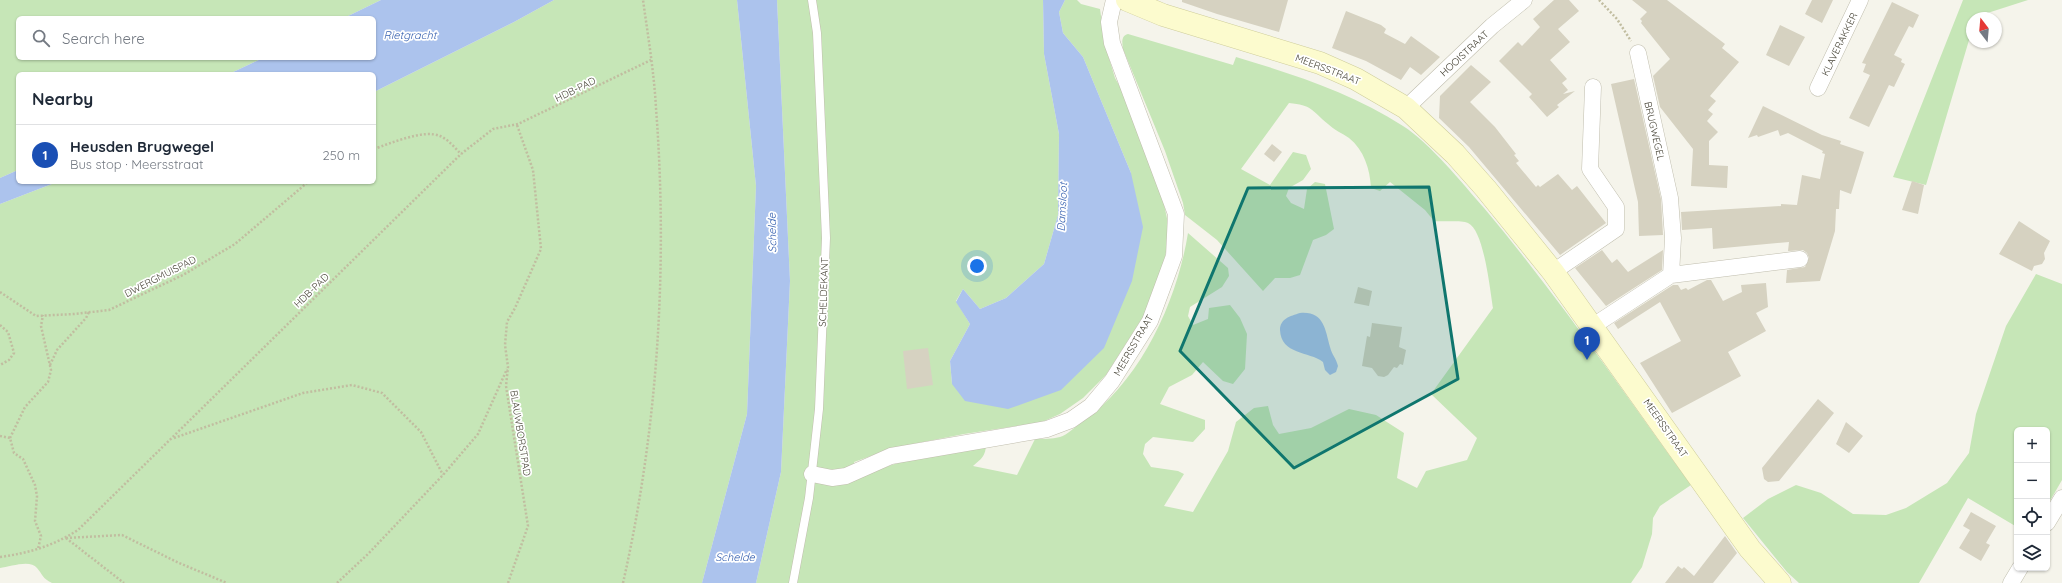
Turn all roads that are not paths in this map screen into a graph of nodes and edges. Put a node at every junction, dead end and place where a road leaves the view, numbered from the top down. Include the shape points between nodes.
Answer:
1 (812, 0) edge
2 (1114, 0) edge
3 (1126, 0) edge
4 (1524, 0) edge
5 (1860, 0) edge
6 (1638, 53) road end
7 (1593, 87) dead end
8 (1818, 88) dead end
9 (1406, 108) junction
10 (1800, 259) dead end
11 (1553, 272) junction
12 (1671, 275) junction
13 (1593, 326) junction
14 (812, 474) junction
15 (2062, 498) edge
16 (2050, 518) edge
17 (2018, 571) edge
18 (793, 583) edge
19 (1780, 583) edge
20 (2011, 583) edge

1 - 14 lane, SCHELDEKANT via 817,34 826,238 819,409
2 - 14 street, MEERSSTRAAT via 1109,22 1112,43 1176,214 1174,256 1150,321 1112,381 1091,406 1071,420 1047,429 891,456 846,476 832,478
3 - 9 main road, MEERSSTRAAT via 1320,64 1356,79
4 - 9 street, HOOISTRAAT via 1492,26
5 - 8 street, KLAVERAKKER
6 - 12 street, BRUGWEGEL via 1670,198 1673,238
7 - 11 street via 1590,169 1616,207 1616,229
9 - 11 main road, MEERSSTRAAT via 1486,189
10 - 12 street
11 - 13 main road, MEERSSTRAAT
12 - 13 street
13 - 19 main road, MEERSSTRAAT via 1750,548
14 - 18 lane, SCHELDEKANT
15 - 16 street
17 - 20 street

